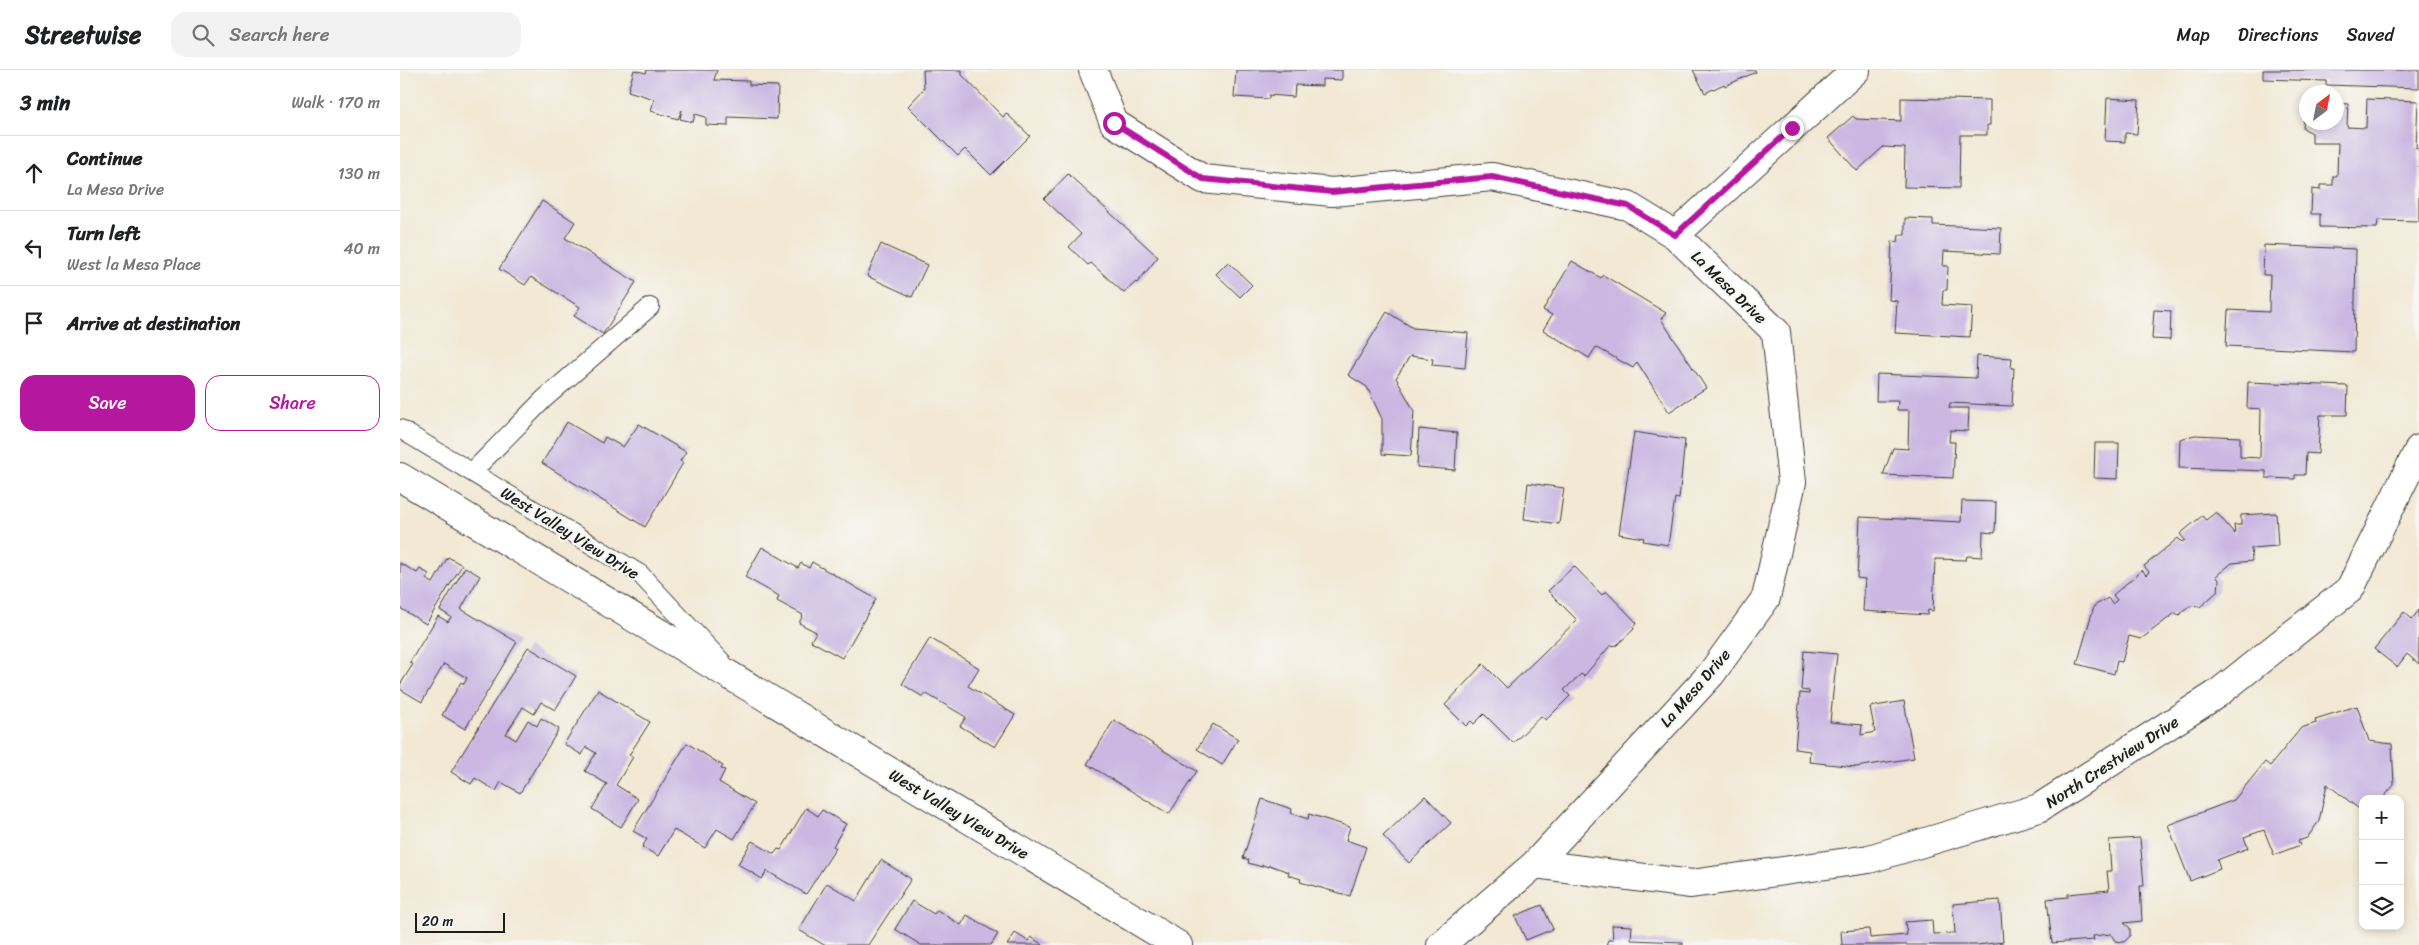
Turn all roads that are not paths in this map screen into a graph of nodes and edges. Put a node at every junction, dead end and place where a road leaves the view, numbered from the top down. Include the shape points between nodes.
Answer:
1 (1093, 70) edge
2 (1856, 70) edge
3 (1675, 235) junction
4 (650, 306) dead end
5 (400, 429) edge
6 (2419, 449) edge
7 (472, 472) junction
8 (400, 477) edge
9 (740, 683) junction
10 (1536, 864) junction
11 (1178, 945) edge
12 (1441, 945) edge

1 - 3 street, La Mesa Drive via 1114,123 1203,179 1332,192 1492,177 1628,206
2 - 3 street
3 - 10 street, La Mesa Drive via 1776,332 1792,482 1766,598 1711,674
4 - 7 lane via 544,399
5 - 7 lane, West Valley View Drive
6 - 10 street, North Crestview Drive via 2350,589 2217,694 2039,808 1869,859 1691,884
7 - 9 lane, West Valley View Drive via 640,574
8 - 9 street, West Valley View Drive
9 - 11 street, West Valley View Drive
10 - 12 street, La Mesa Drive

